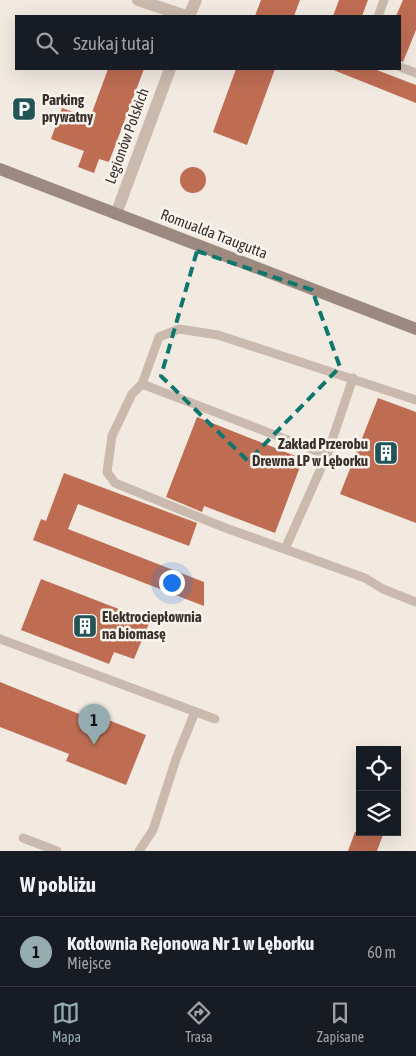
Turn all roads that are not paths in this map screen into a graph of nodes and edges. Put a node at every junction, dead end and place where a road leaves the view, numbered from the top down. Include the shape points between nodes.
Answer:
1 (138, 0) edge
2 (196, 0) edge
3 (384, 0) edge
4 (378, 14) dead end
5 (185, 15) edge
6 (188, 15) edge
7 (401, 67) edge
8 (170, 70) edge
9 (416, 73) edge
10 (0, 169) edge
11 (116, 214) junction
12 (416, 329) edge
13 (353, 378) junction
14 (142, 384) junction
15 (416, 400) edge
16 (327, 455) junction
17 (285, 549) junction
18 (416, 602) edge
19 (0, 638) edge
20 (195, 712) junction
21 (215, 719) dead end
22 (23, 838) dead end
23 (57, 851) edge
24 (139, 851) edge

1 - 5 street
2 - 6 street
3 - 4 lane
7 - 9 lane
8 - 11 street, Legionów Polskich
10 - 11 street, Romualda Traugutta
11 - 12 street, Romualda Traugutta
13 - 14 lane via 218,335 179,329 159,337
13 - 15 lane
13 - 16 lane
14 - 16 lane
14 - 17 lane via 132,394 112,436 107,472 115,483
16 - 17 lane
17 - 18 lane via 365,578 383,590
19 - 20 lane
20 - 21 lane
20 - 24 lane via 153,830
22 - 23 lane

